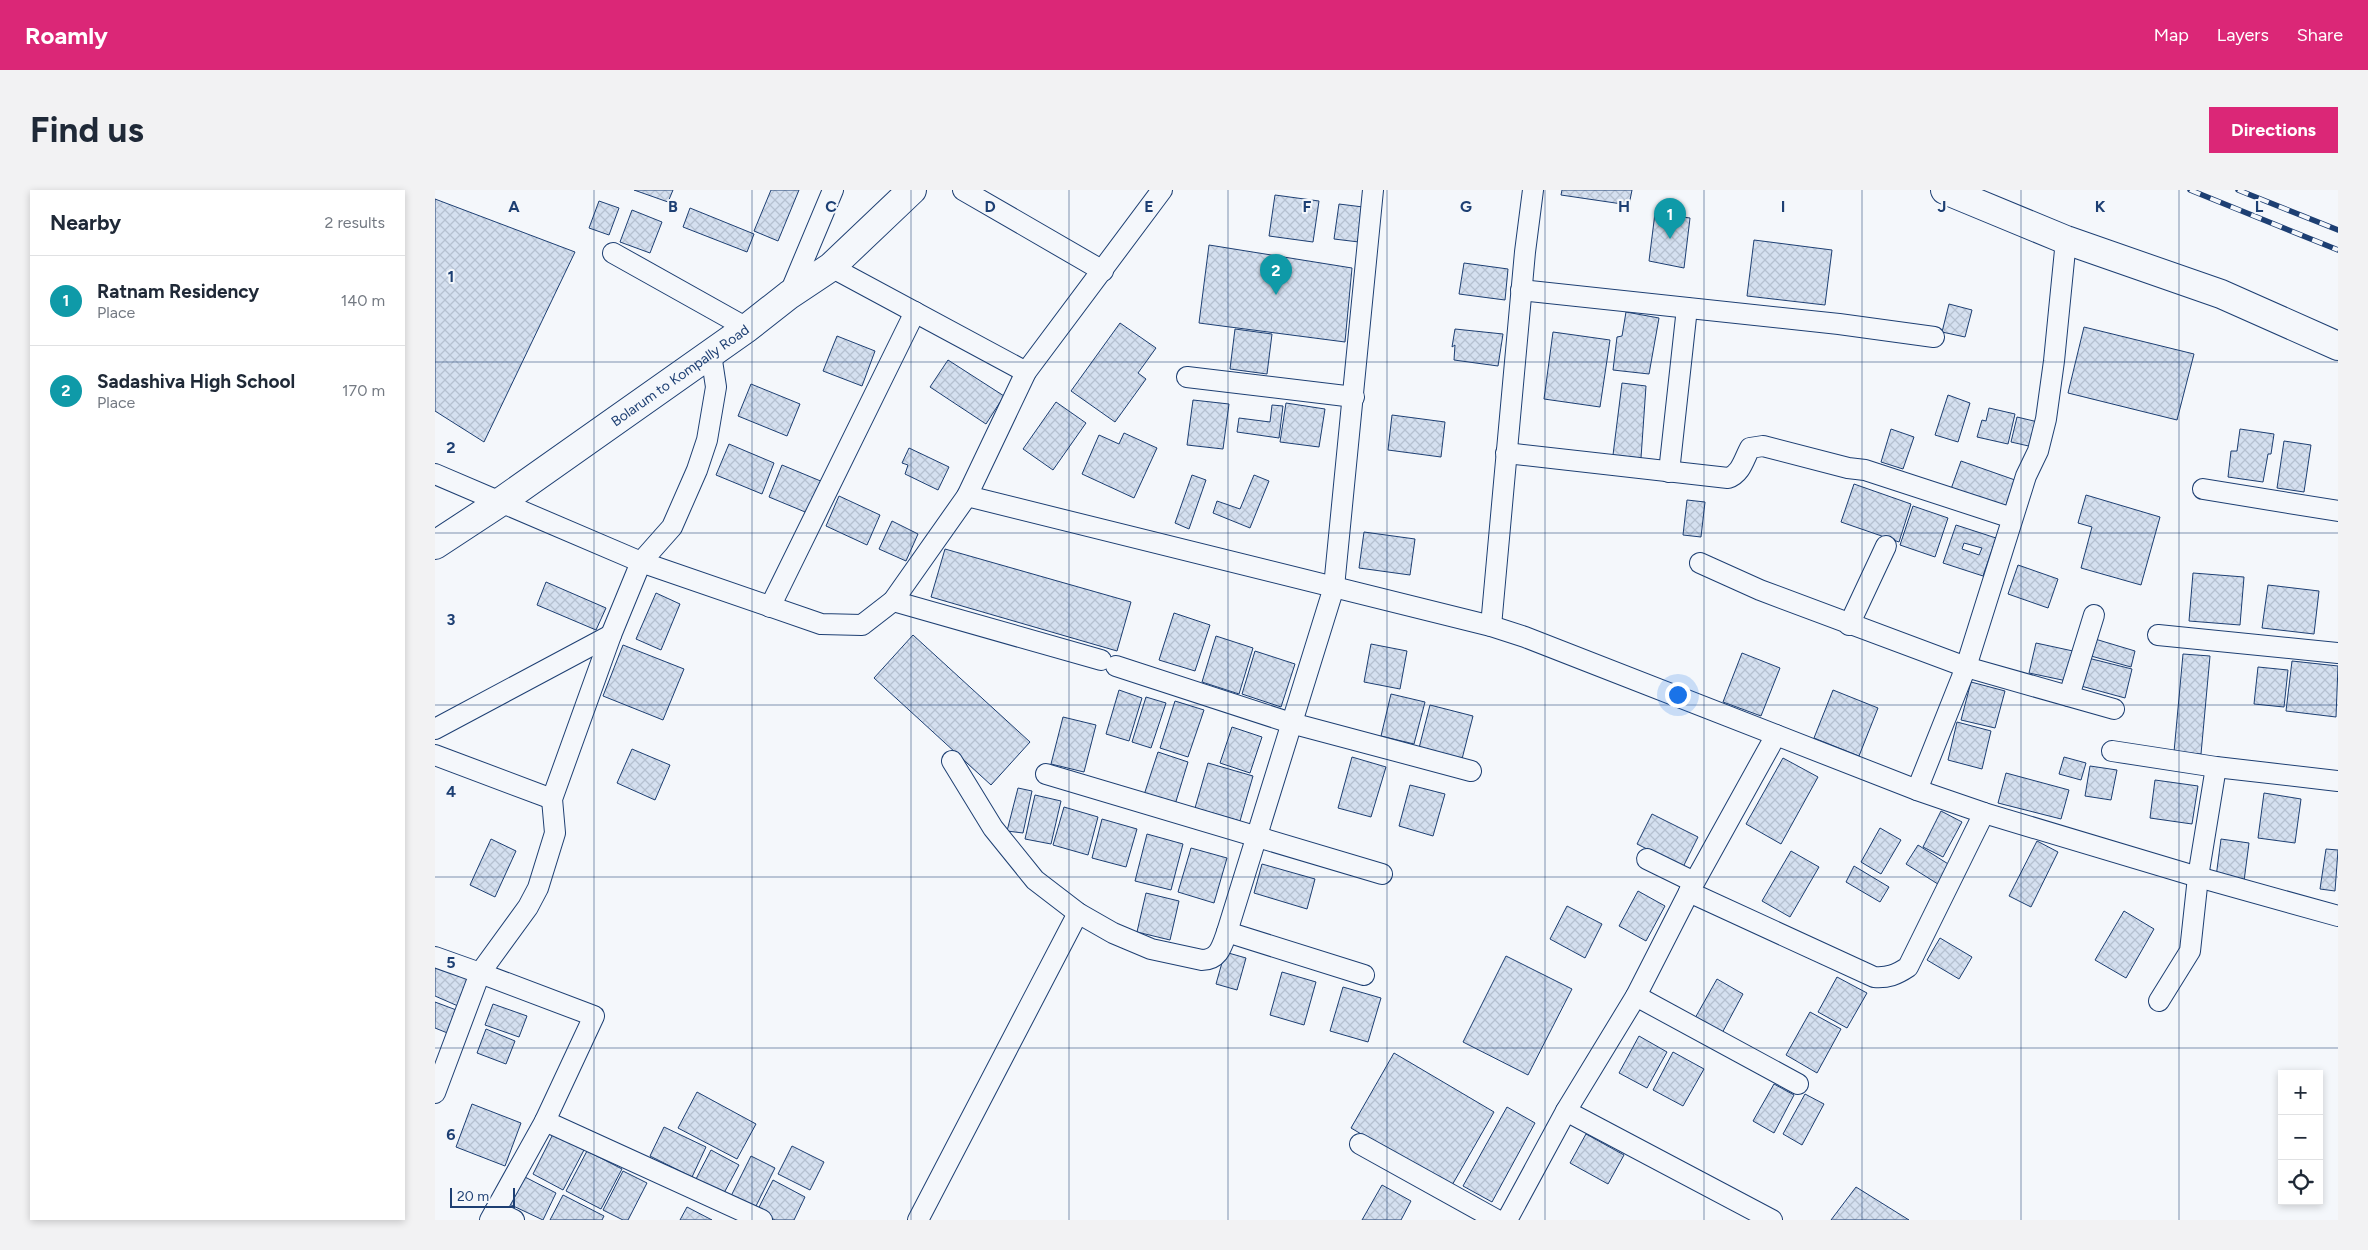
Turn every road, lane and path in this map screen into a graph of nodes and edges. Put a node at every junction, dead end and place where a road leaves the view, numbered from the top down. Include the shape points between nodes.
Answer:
1 (833, 190) edge
2 (911, 190) edge
3 (963, 190) edge
4 (1162, 190) edge
5 (1373, 190) edge
6 (1533, 190) edge
7 (1945, 190) edge
8 (2066, 240) junction
9 (613, 253) dead end
10 (831, 267) junction
11 (1103, 271) junction
12 (1521, 290) junction
13 (789, 295) junction
14 (1687, 308) junction
15 (915, 312) junction
16 (747, 328) junction
17 (1934, 337) dead end
18 (2338, 346) edge
19 (711, 354) junction
20 (1026, 372) junction
21 (1187, 377) dead end
22 (1354, 397) junction
23 (1506, 453) junction
24 (1669, 472) junction
25 (435, 474) edge
26 (2203, 490) dead end
27 (967, 496) junction
28 (499, 503) junction
29 (2338, 510) edge
30 (2012, 518) junction
31 (435, 545) edge
32 (1886, 546) dead end
33 (641, 562) junction
34 (1700, 563) dead end
35 (1334, 587) junction
36 (893, 601) junction
37 (770, 607) junction
38 (2094, 615) dead end
39 (1849, 625) junction
40 (1491, 626) junction
41 (611, 634) junction
42 (2158, 634) dead end
43 (2338, 653) edge
44 (1966, 667) junction
45 (2069, 696) junction
46 (2114, 709) dead end
47 (1291, 723) junction
48 (435, 730) edge
49 (1776, 735) junction
50 (2112, 751) dead end
51 (435, 755) edge
52 (952, 761) dead end
53 (2216, 767) junction
54 (1471, 771) dead end
55 (1046, 774) dead end
56 (2338, 781) edge
57 (1917, 790) junction
58 (552, 799) junction
59 (1984, 813) junction
60 (1256, 836) junction
61 (1647, 859) dead end
62 (1382, 874) dead end
63 (2198, 877) junction
64 (1692, 887) junction
65 (1078, 913) junction
66 (2338, 916) edge
67 (1227, 932) junction
68 (435, 956) edge
69 (480, 973) junction
70 (1364, 975) dead end
71 (1636, 996) junction
72 (2159, 1001) dead end
73 (1798, 1084) dead end
74 (435, 1093) edge
75 (1566, 1111) junction
76 (545, 1122) junction
77 (1360, 1144) dead end
78 (493, 1215) edge
79 (514, 1220) edge
80 (762, 1220) edge
81 (918, 1220) edge
82 (1497, 1220) edge
83 (1507, 1220) edge
84 (1772, 1220) edge

1 - 13 street
2 - 10 main road, Bolarum to Kompally Road
3 - 11 street
4 - 11 street
5 - 22 street
6 - 12 street
7 - 8 main road
8 - 18 main road via 2221,294
8 - 30 street via 2046,419 2038,451
9 - 16 street
10 - 13 main road, Bolarum to Kompally Road
10 - 15 street
11 - 20 street
12 - 14 street
12 - 23 street
13 - 16 main road, Bolarum to Kompally Road
14 - 17 street
14 - 24 street
15 - 20 street
15 - 37 street
16 - 19 main road, Bolarum to Kompally Road
19 - 28 main road, Bolarum to Kompally Road
19 - 33 street via 717,387 707,440 697,470 672,527
20 - 27 street
21 - 22 street
22 - 35 street
23 - 24 street
23 - 40 street
24 - 30 street via 1728,478 1735,476 1750,448 1763,446 1865,470
25 - 28 street
26 - 29 street
27 - 35 street
27 - 36 street
28 - 31 main road, Bolarum to Kompally Road
28 - 33 street
30 - 44 street
32 - 39 street
33 - 37 street
33 - 41 street
34 - 39 street
35 - 40 street
35 - 47 street
36 - 37 street via 862,624 821,624
36 - 47 street via 1109,663
38 - 45 street
39 - 44 street
40 - 49 street
41 - 48 street
41 - 58 street
42 - 43 street
44 - 45 street
44 - 57 street
45 - 46 street
47 - 54 street
47 - 60 street
49 - 57 street
49 - 64 street
50 - 53 street
51 - 58 street
52 - 65 street via 993,828 1035,880
53 - 56 street
53 - 63 street
55 - 60 street
57 - 59 street
58 - 69 street via 555,833 538,888
59 - 63 street
59 - 64 street via 1908,967 1898,975 1874,976
60 - 62 street
60 - 67 street
61 - 64 street
63 - 66 street
63 - 72 street via 2190,951
64 - 71 street
65 - 67 street via 1151,949 1202,960 1216,956
65 - 81 street
67 - 70 street
68 - 69 street
69 - 74 street
69 - 76 street via 595,1016
71 - 73 street
71 - 75 street
75 - 83 street
75 - 84 street
76 - 78 street
76 - 80 street
77 - 82 street
78 - 79 street

